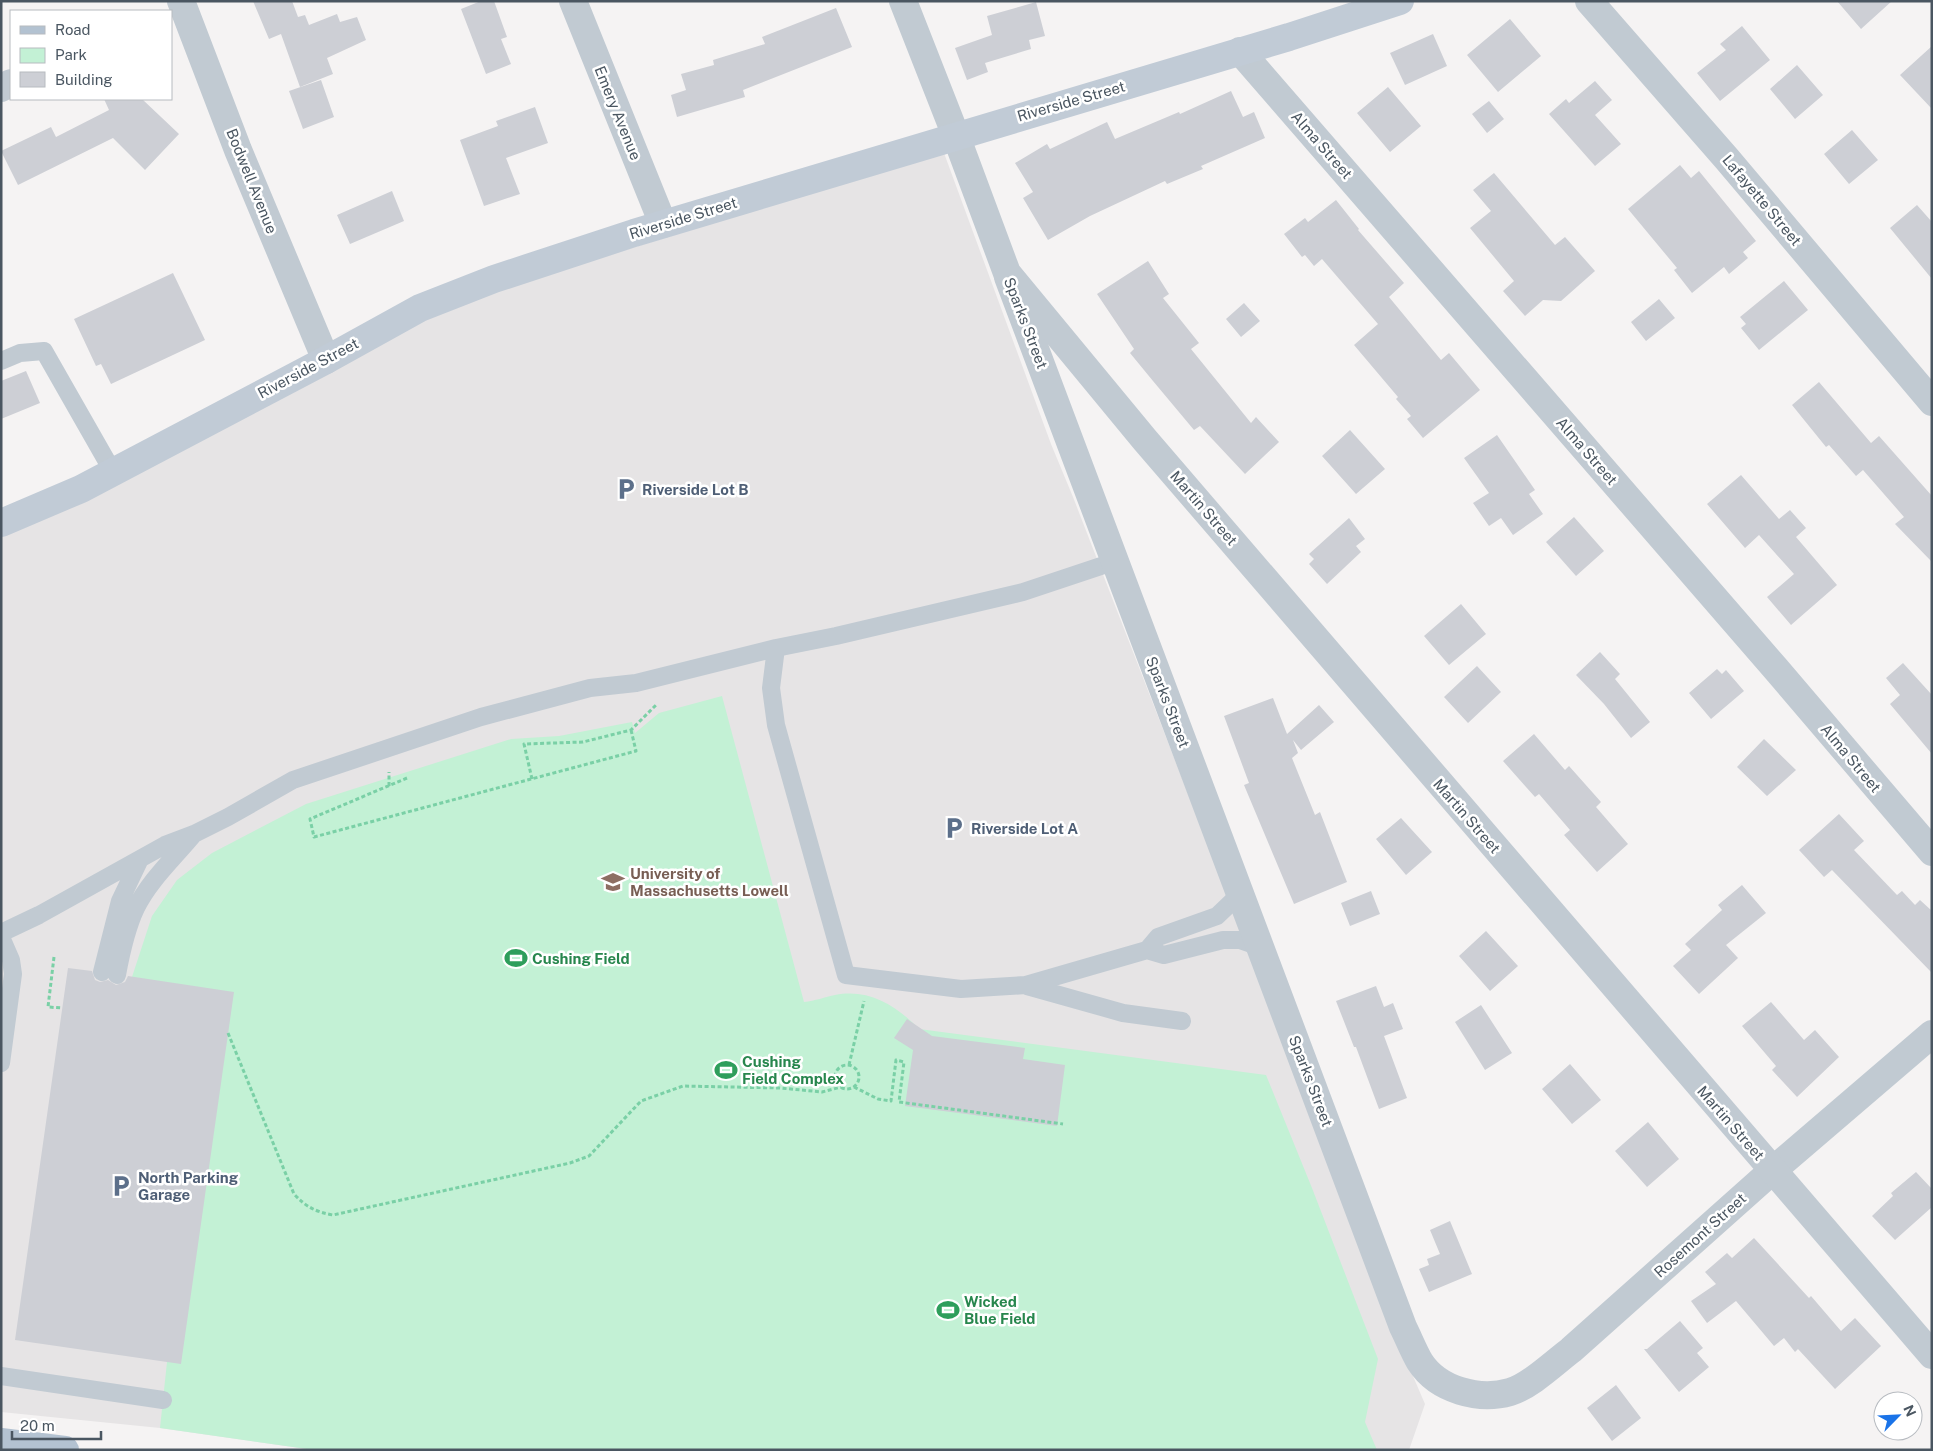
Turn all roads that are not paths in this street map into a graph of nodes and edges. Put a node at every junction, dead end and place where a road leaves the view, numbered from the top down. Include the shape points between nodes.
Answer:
1 (573, 1) edge
2 (903, 1) edge
3 (1400, 1) edge
4 (1589, 1) edge
5 (182, 2) edge
6 (1367, 6) edge
7 (164, 10) edge
8 (1240, 51) junction
9 (956, 136) junction
10 (663, 224) junction
11 (1007, 273) junction
12 (1, 360) edge
13 (326, 360) junction
14 (1932, 402) edge
15 (113, 472) junction
16 (1, 523) edge
17 (1116, 561) junction
18 (776, 648) junction
19 (194, 834) junction
20 (1932, 852) edge
21 (140, 860) junction
22 (1240, 894) junction
23 (1, 933) edge
24 (1, 937) edge
25 (1260, 947) junction
26 (1146, 950) junction
27 (1026, 985) junction
28 (1182, 1021) dead end
29 (1932, 1034) edge
30 (1, 1063) edge
31 (1772, 1171) junction
32 (1932, 1355) edge
33 (1, 1376) edge
34 (1452, 1389) joint
35 (163, 1400) dead end
36 (1, 1442) edge
37 (65, 1450) edge

1 - 10 street, Emery Avenue
2 - 9 street, Sparks Street
3 - 6 main road, Riverside Street
4 - 14 street, Lafayette Street
5 - 7 street
5 - 13 street, Bodwell Avenue via 238,150
6 - 8 main road, Riverside Street
8 - 9 main road, Riverside Street
8 - 20 street, Alma Street
9 - 10 main road, Riverside Street
9 - 11 street, Sparks Street
10 - 13 main road, Riverside Street via 494,279 420,308
11 - 17 street, Sparks Street
11 - 31 street, Martin Street via 1145,440
12 - 15 lane via 20,353 44,351
13 - 15 main road, Riverside Street
15 - 16 main road, Riverside Street
17 - 18 lane via 1023,592
17 - 22 street, Sparks Street
18 - 19 lane via 636,683 590,688 481,717 293,780
18 - 27 lane via 771,688 776,725 846,975 961,990
19 - 21 lane
19 - 21 lane via 136,908 121,953 110,974 120,901
21 - 23 lane
22 - 25 street, Sparks Street
22 - 26 lane via 1217,916 1158,937
24 - 30 lane via 14,974
25 - 26 lane via 1240,940 1223,940 1164,956
25 - 34 street, Sparks Street via 1403,1327 1421,1363 1435,1379
26 - 27 lane
27 - 28 lane via 1123,1013
29 - 31 street, Rosemont Street
31 - 32 street, Martin Street
31 - 34 street, Rosemont Street via 1536,1378 1511,1392 1483,1396
33 - 35 lane
36 - 37 main road

